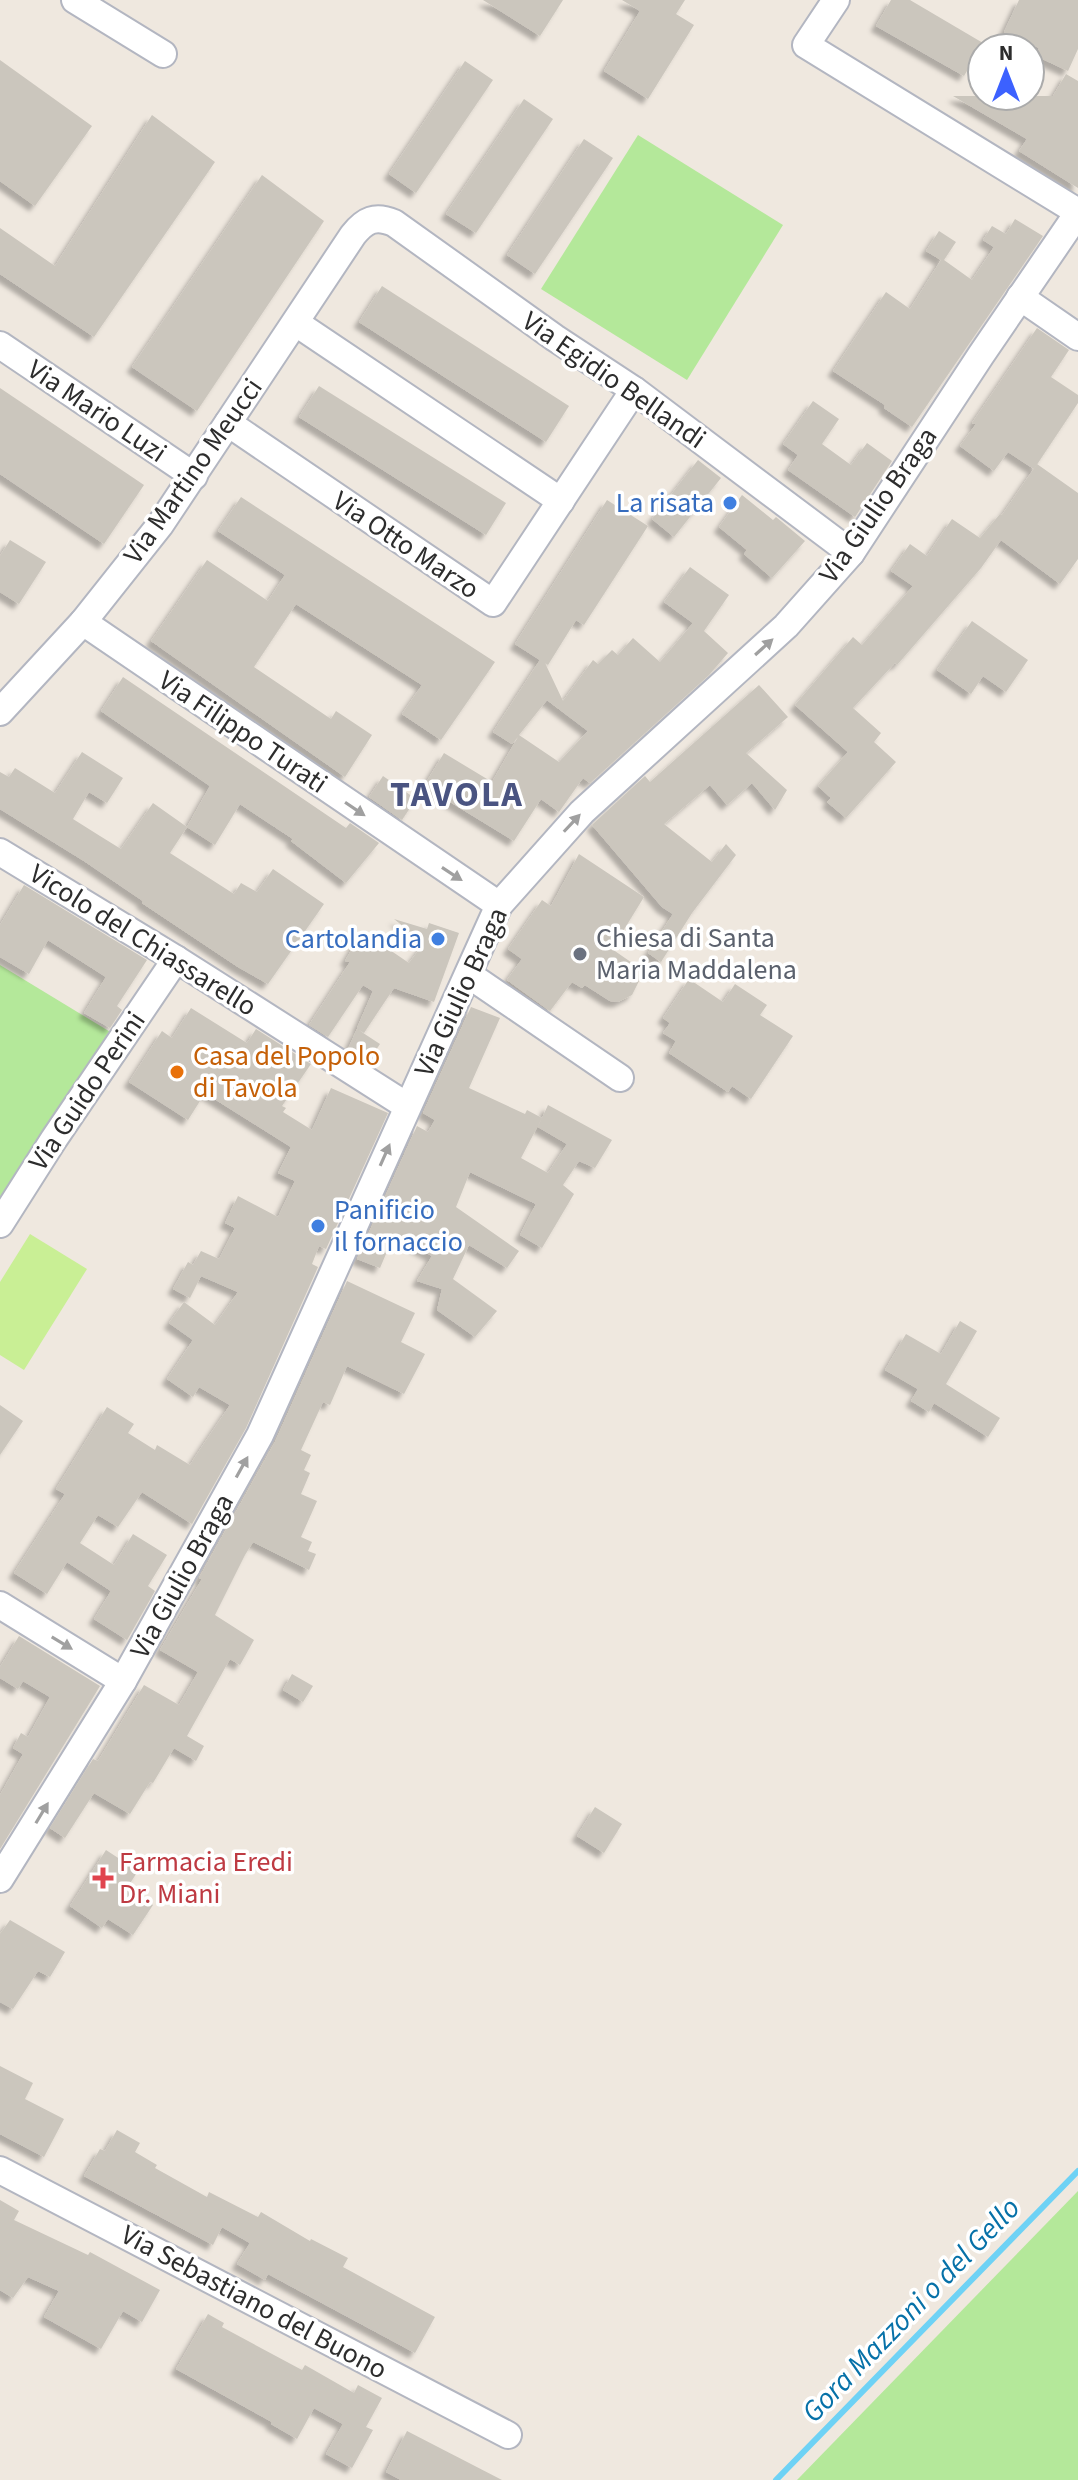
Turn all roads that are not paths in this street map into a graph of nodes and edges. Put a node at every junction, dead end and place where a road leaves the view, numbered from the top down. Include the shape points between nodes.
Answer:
1 (75, 0) edge
2 (836, 0) edge
3 (163, 54) dead end
4 (1078, 213) edge
5 (370, 219) joint
6 (1020, 297) junction
7 (296, 323) junction
8 (1078, 337) edge
9 (0, 345) edge
10 (634, 390) junction
11 (228, 423) junction
12 (194, 476) junction
13 (561, 501) junction
14 (851, 553) junction
15 (83, 622) junction
16 (0, 712) edge
17 (0, 852) edge
18 (499, 905) junction
19 (176, 959) junction
20 (469, 975) junction
21 (620, 1078) dead end
22 (407, 1106) junction
23 (0, 1224) edge
24 (0, 1605) edge
25 (123, 1681) junction
26 (0, 1879) edge
27 (0, 2170) edge
28 (508, 2435) dead end

1 - 3 street
2 - 4 street via 806,45
4 - 6 street, Via Giulio Braga
5 - 7 street, Via Martino Meucci via 353,235
5 - 10 street, Via Egidio Bellandi via 394,223
6 - 8 street
6 - 14 street, Via Giulio Braga
7 - 11 street, Via Martino Meucci
7 - 13 street
9 - 12 street, Via Mario Luzi
10 - 13 street, Via Otto Marzo
10 - 14 street, Via Egidio Bellandi
11 - 12 street, Via Martino Meucci
11 - 13 street, Via Otto Marzo via 493,603
12 - 15 street, Via Martino Meucci
18 -> 14 street, Via Giulio Braga via 582,812 786,626
15 - 16 street, Via Martino Meucci
15 -> 18 street, Via Filippo Turati
17 - 19 street, Vicolo del Chiassarello
18 - 20 street, Via Giulio Braga
19 - 22 street, Vicolo del Chiassarello
19 - 23 street, Via Guido Perini
20 - 21 street
20 - 22 street, Via Giulio Braga
25 -> 22 street, Via Giulio Braga via 260,1435
24 -> 25 street
26 -> 25 street, Via Giulio Braga
27 - 28 street, Via Sebastiano del Buono

